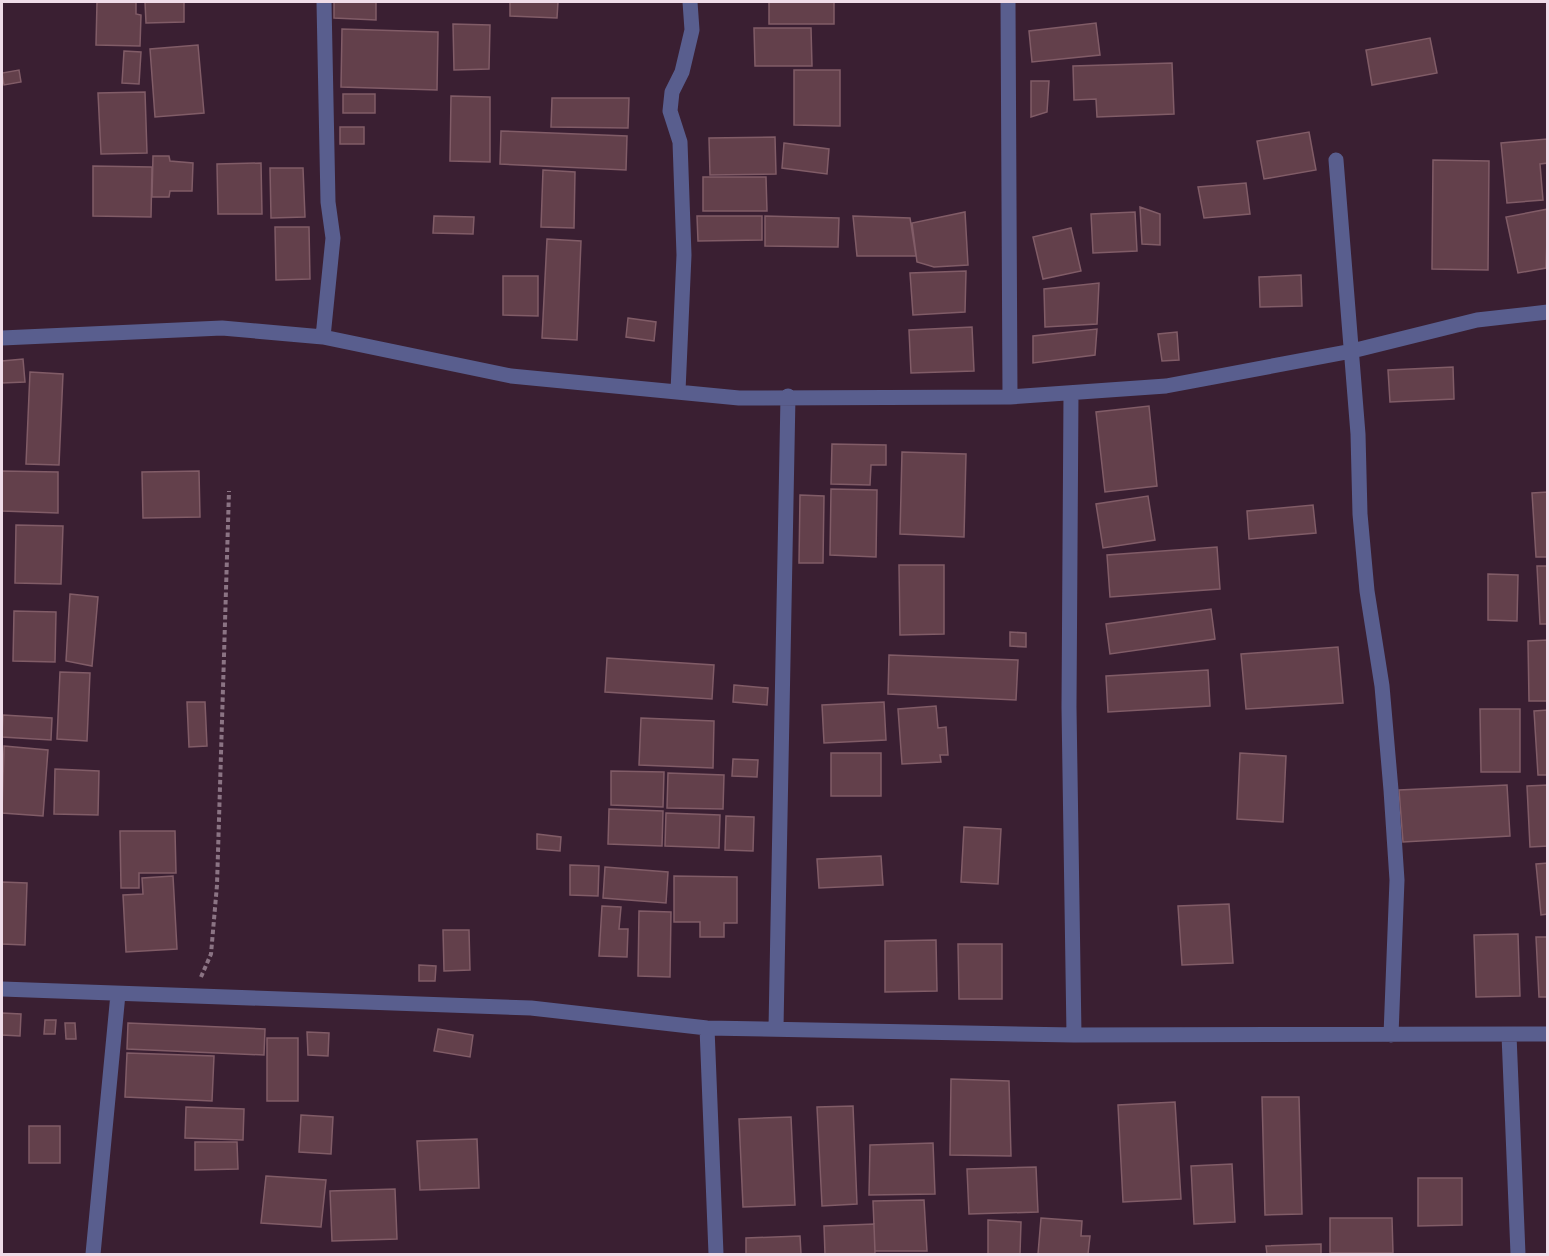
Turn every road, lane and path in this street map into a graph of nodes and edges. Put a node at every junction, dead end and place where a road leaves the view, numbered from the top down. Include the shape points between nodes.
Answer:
1 (324, 2) edge
2 (690, 2) edge
3 (1008, 2) edge
4 (1336, 160) dead end
5 (1548, 312) edge
6 (323, 337) junction
7 (2, 338) edge
8 (1352, 351) junction
9 (678, 391) junction
10 (1071, 393) junction
11 (788, 396) junction
12 (1010, 397) junction
13 (229, 491) dead end
14 (2, 989) edge
15 (118, 994) junction
16 (193, 997) junction
17 (707, 1028) junction
18 (776, 1028) junction
19 (1548, 1034) edge
20 (1074, 1035) junction
21 (1391, 1035) junction
22 (1509, 1035) junction
23 (93, 1254) edge
24 (716, 1254) edge
25 (1518, 1254) edge

1 - 6 street via 328,202 333,238
2 - 9 street via 692,30 682,72 672,92 670,111 680,142 684,255
3 - 12 street
4 - 8 street
5 - 8 street via 1478,320
6 - 7 street via 222,328
6 - 9 street via 511,376
8 - 10 street via 1166,386
8 - 21 street via 1360,514 1382,686 1397,880
9 - 11 street via 739,398
10 - 12 street
10 - 20 street via 1069,707
11 - 12 street
11 - 18 street
13 - 16 path via 217,885 211,954
14 - 15 street
15 - 16 street
15 - 23 street
16 - 17 street via 531,1008
17 - 18 street
17 - 24 street
18 - 20 street
19 - 22 street
20 - 21 street
21 - 22 street
22 - 25 street

